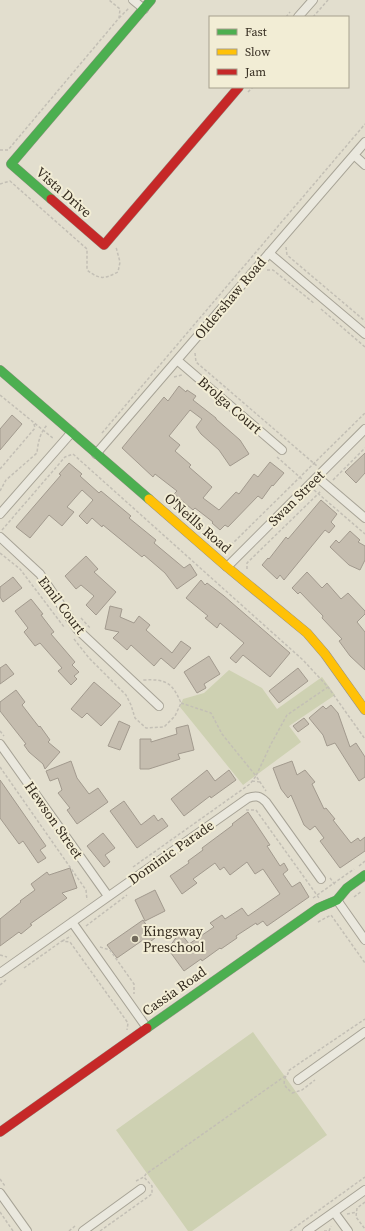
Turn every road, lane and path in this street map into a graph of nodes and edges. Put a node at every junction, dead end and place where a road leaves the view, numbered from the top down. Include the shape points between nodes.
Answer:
1 (109, 0) edge
2 (151, 0) edge
3 (313, 0) edge
4 (328, 0) edge
5 (134, 1) edge
6 (144, 9) junction
7 (299, 16) edge
8 (314, 16) edge
9 (119, 18) junction
10 (238, 88) edge
11 (365, 124) edge
12 (365, 142) edge
13 (0, 150) edge
14 (354, 155) junction
15 (365, 165) edge
16 (286, 246) dead end
17 (269, 252) junction
18 (266, 270) dead end
19 (365, 320) edge
20 (365, 334) edge
21 (365, 347) edge
22 (194, 354) dead end
23 (177, 360) junction
24 (0, 370) edge
25 (0, 395) edge
26 (365, 413) edge
27 (54, 416) junction
28 (34, 423) junction
29 (365, 429) edge
30 (43, 430) junction
31 (72, 432) junction
32 (98, 437) dead end
33 (61, 444) junction
34 (365, 448) edge
35 (282, 450) dead end
36 (96, 454) junction
37 (314, 463) junction
38 (0, 469) edge
39 (320, 474) junction
40 (327, 485) junction
41 (0, 491) edge
42 (0, 514) edge
43 (365, 518) edge
44 (0, 532) edge
45 (0, 537) edge
46 (221, 547) dead end
47 (227, 567) junction
48 (247, 569) dead end
49 (328, 687) junction
50 (181, 703) dead end
51 (159, 706) dead end
52 (365, 710) edge
53 (365, 739) edge
54 (0, 744) edge
55 (0, 767) edge
56 (256, 776) junction
57 (252, 781) junction
58 (260, 782) junction
59 (269, 794) dead end
60 (244, 810) dead end
61 (131, 869) dead end
62 (365, 875) edge
63 (330, 877) dead end
64 (321, 879) dead end
65 (103, 889) junction
66 (365, 889) edge
67 (130, 893) dead end
68 (108, 896) junction
69 (340, 897) junction
70 (354, 897) dead end
71 (324, 905) junction
72 (332, 915) junction
73 (318, 921) dead end
74 (72, 922) junction
75 (89, 931) dead end
76 (365, 940) edge
77 (97, 942) dead end
78 (0, 955) edge
79 (3, 959) dead end
80 (365, 963) edge
81 (1, 971) edge
82 (19, 972) dead end
83 (6, 980) dead end
84 (0, 985) edge
85 (137, 999) dead end
86 (365, 1019) edge
87 (147, 1028) junction
88 (127, 1030) dead end
89 (365, 1032) edge
90 (298, 1080) dead end
91 (0, 1132) edge
92 (365, 1177) edge
93 (134, 1183) dead end
94 (141, 1189) dead end
95 (365, 1190) edge
96 (0, 1193) edge
97 (365, 1202) edge
98 (0, 1212) edge
99 (334, 1212) junction
100 (80, 1222) dead end
101 (365, 1229) edge
102 (13, 1231) edge
103 (27, 1231) edge
104 (68, 1231) edge
105 (83, 1231) edge
106 (290, 1231) edge
107 (307, 1231) edge
108 (324, 1231) edge
109 (330, 1231) edge
110 (348, 1231) edge

1 - 9 path via 120,9
2 - 6 street, Vista Drive
3 - 7 street
4 - 8 path
5 - 6 street
5 - 9 path
6 - 10 street, Vista Drive via 11,164 104,246
9 - 13 path via 8,150
11 - 32 path
12 - 14 street, Oldershaw Road
14 - 15 street
14 - 17 street, Oldershaw Road
16 - 19 path via 287,255
17 - 20 street
17 - 23 street, Oldershaw Road
18 - 21 path via 273,270
22 - 37 path via 196,362
23 - 35 street, Brolga Court
23 - 36 street, Oldershaw Road
24 - 27 street, O'Neills Road
25 - 28 path
26 - 37 path
27 - 30 path
27 - 31 street, O'Neills Road
28 - 30 path
28 - 38 path via 35,428
29 - 39 street, Swan Street
30 - 33 path
30 - 41 path via 37,453 6,480
31 - 33 street
31 - 36 street, O'Neills Road
33 - 42 street
34 - 40 path
36 - 47 street, O'Neills Road
37 - 39 path
37 - 46 path via 231,545
39 - 40 street
39 - 47 street, Swan Street
40 - 43 street
40 - 48 path via 247,563
44 - 49 path via 65,457 73,454 303,660
45 - 51 street, Emil Court via 40,574 77,629
47 - 52 street, O'Neills Road via 307,633
49 - 53 path
49 - 56 path via 287,715
50 - 56 path via 211,713 222,734
54 - 65 street, Hewson Street
55 - 65 path via 86,890 87,900
56 - 57 path
56 - 58 path
57 - 58 path
57 - 61 path
58 - 59 path
60 - 71 path via 256,810
62 - 69 street, Cassia Road via 347,888
63 - 69 path
64 - 68 street, Dominic Parade via 266,802 255,796 248,798
65 - 68 street, Hewson Street
66 - 70 path
67 - 75 path via 85,925
68 - 74 street, Dominic Parade
69 - 71 street, Cassia Road
69 - 76 street
71 - 72 path
71 - 87 street, Cassia Road
72 - 73 path
72 - 80 path
74 - 81 street, Dominic Parade
74 - 87 street
77 - 85 path via 100,947 110,950 114,955 134,984
78 - 79 path via 7,957
82 - 88 path via 62,941 70,942 128,1023
83 - 84 path
86 - 93 path via 288,1071 288,1074
87 - 91 street, Cassia Road
89 - 90 street
92 - 106 path
94 - 105 street
95 - 99 street
96 - 103 street
97 - 101 path via 357,1208 356,1217
98 - 102 path
99 - 107 street
99 - 110 street
100 - 104 path
108 - 109 path

